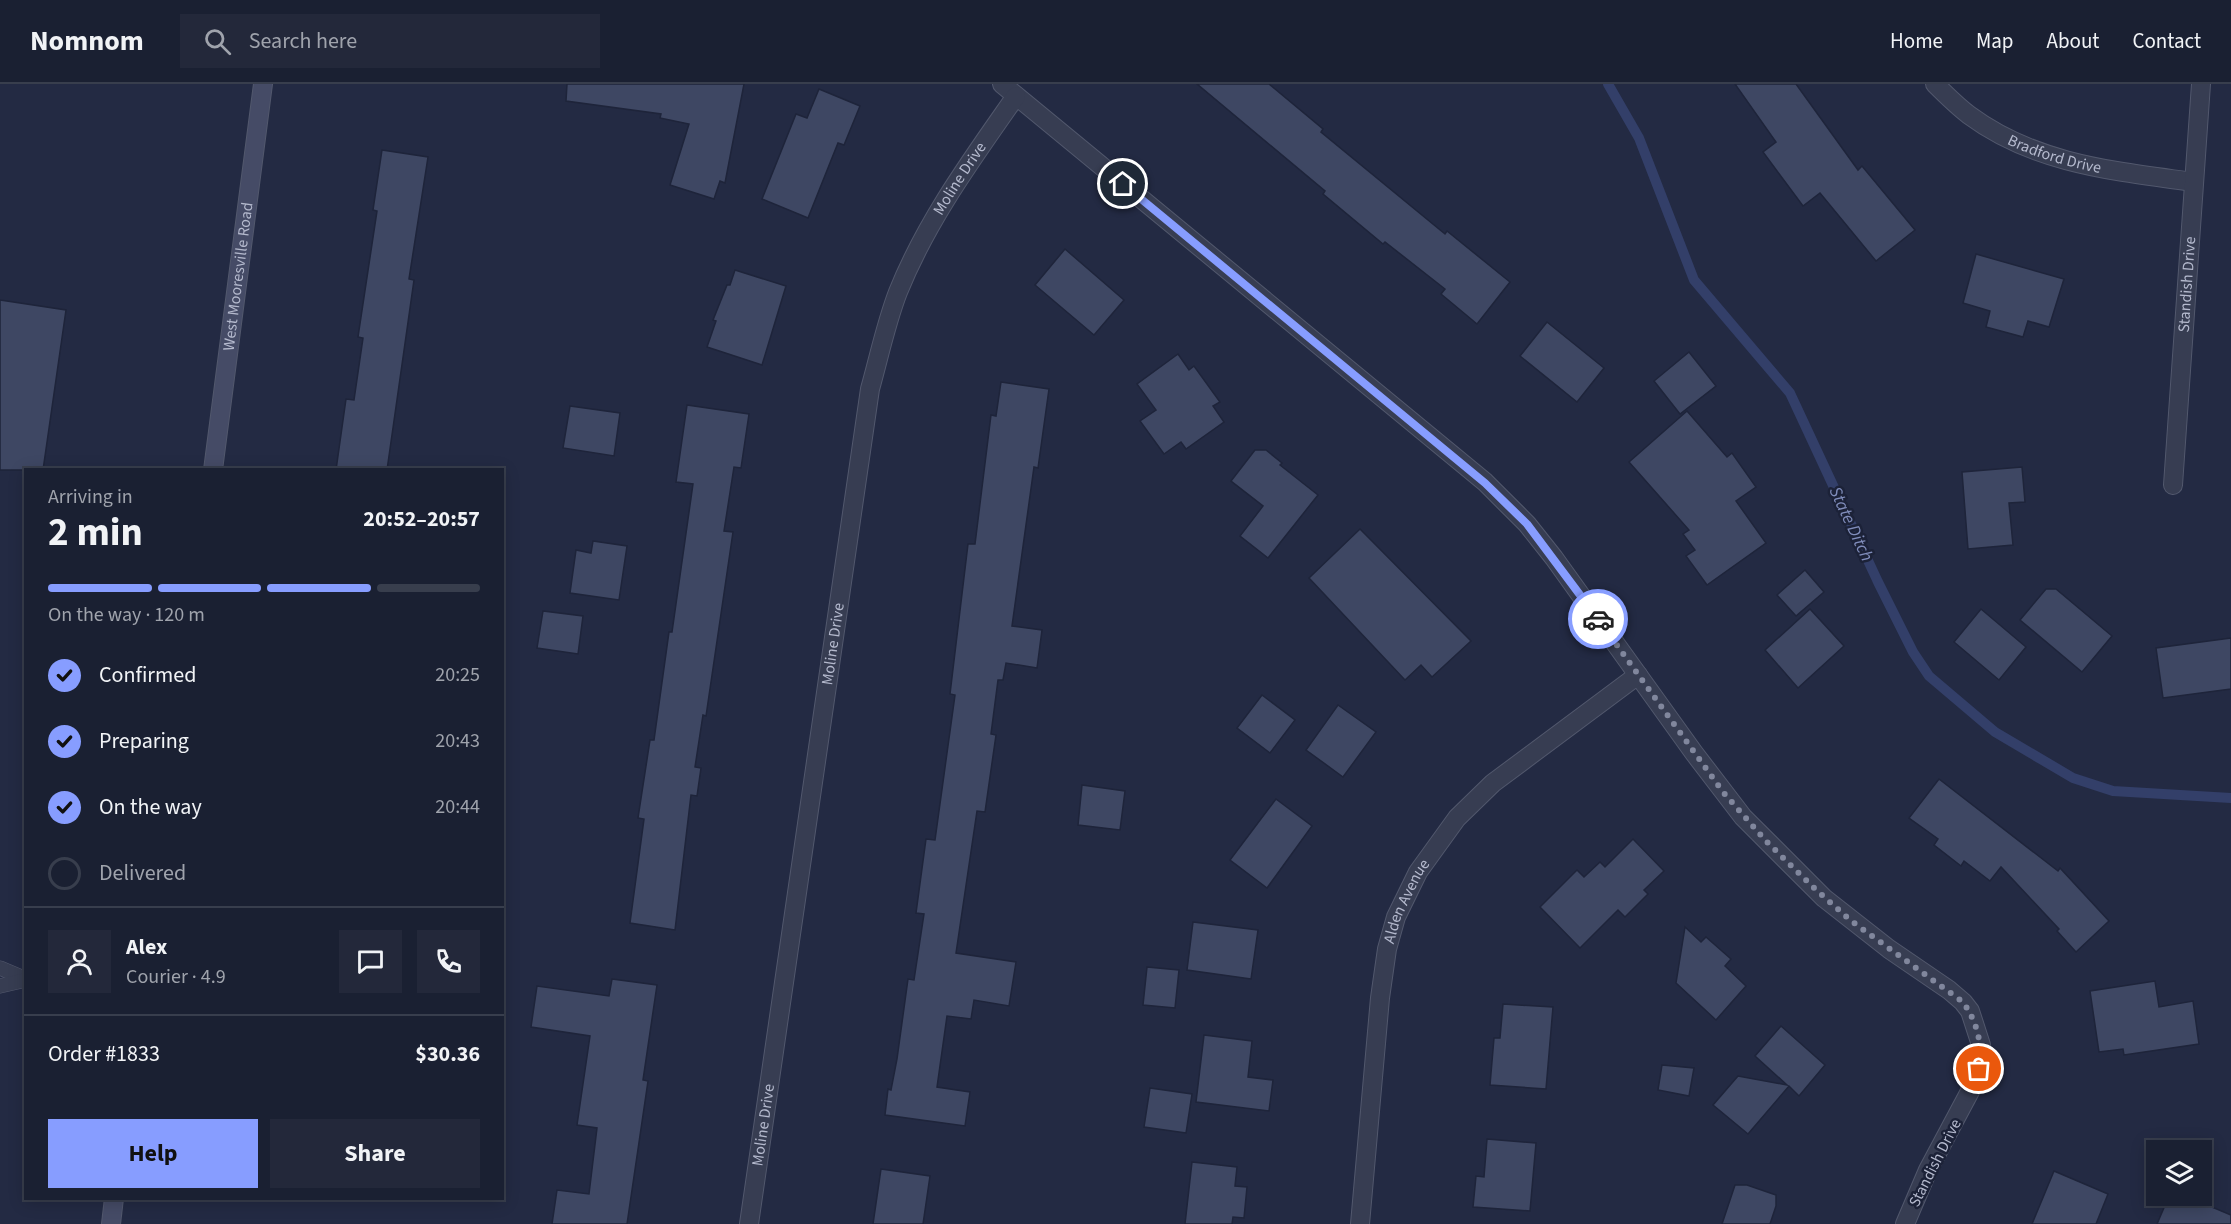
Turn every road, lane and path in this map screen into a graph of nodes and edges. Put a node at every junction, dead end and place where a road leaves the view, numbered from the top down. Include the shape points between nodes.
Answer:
1 (264, 84) edge
2 (1935, 84) edge
3 (2200, 84) edge
4 (1009, 90) edge
5 (2193, 183) junction
6 (213, 468) edge
7 (2173, 485) dead end
8 (1638, 675) junction
9 (0, 968) edge
10 (24, 979) edge
11 (24, 980) edge
12 (0, 986) edge
13 (114, 1200) edge
14 (111, 1224) edge
15 (749, 1224) edge
16 (1360, 1224) edge
17 (1905, 1224) edge

1 - 6 main road, West Mooresville Road
2 - 5 street, Bradford Drive via 1970,116 2040,154 2094,168
3 - 5 street, Standish Drive
4 - 8 street via 1485,483 1527,524
4 - 15 street, Moline Drive via 929,228 898,293 870,389
5 - 7 street, Standish Drive
8 - 16 street, Alden Avenue via 1492,783 1457,818 1418,872 1396,917 1387,949
8 - 17 street, Standish Drive via 1723,792 1766,841 1850,920 1958,997 1970,1011 1981,1046 1976,1080 1928,1170
9 - 10 lane
11 - 12 lane
13 - 14 main road

